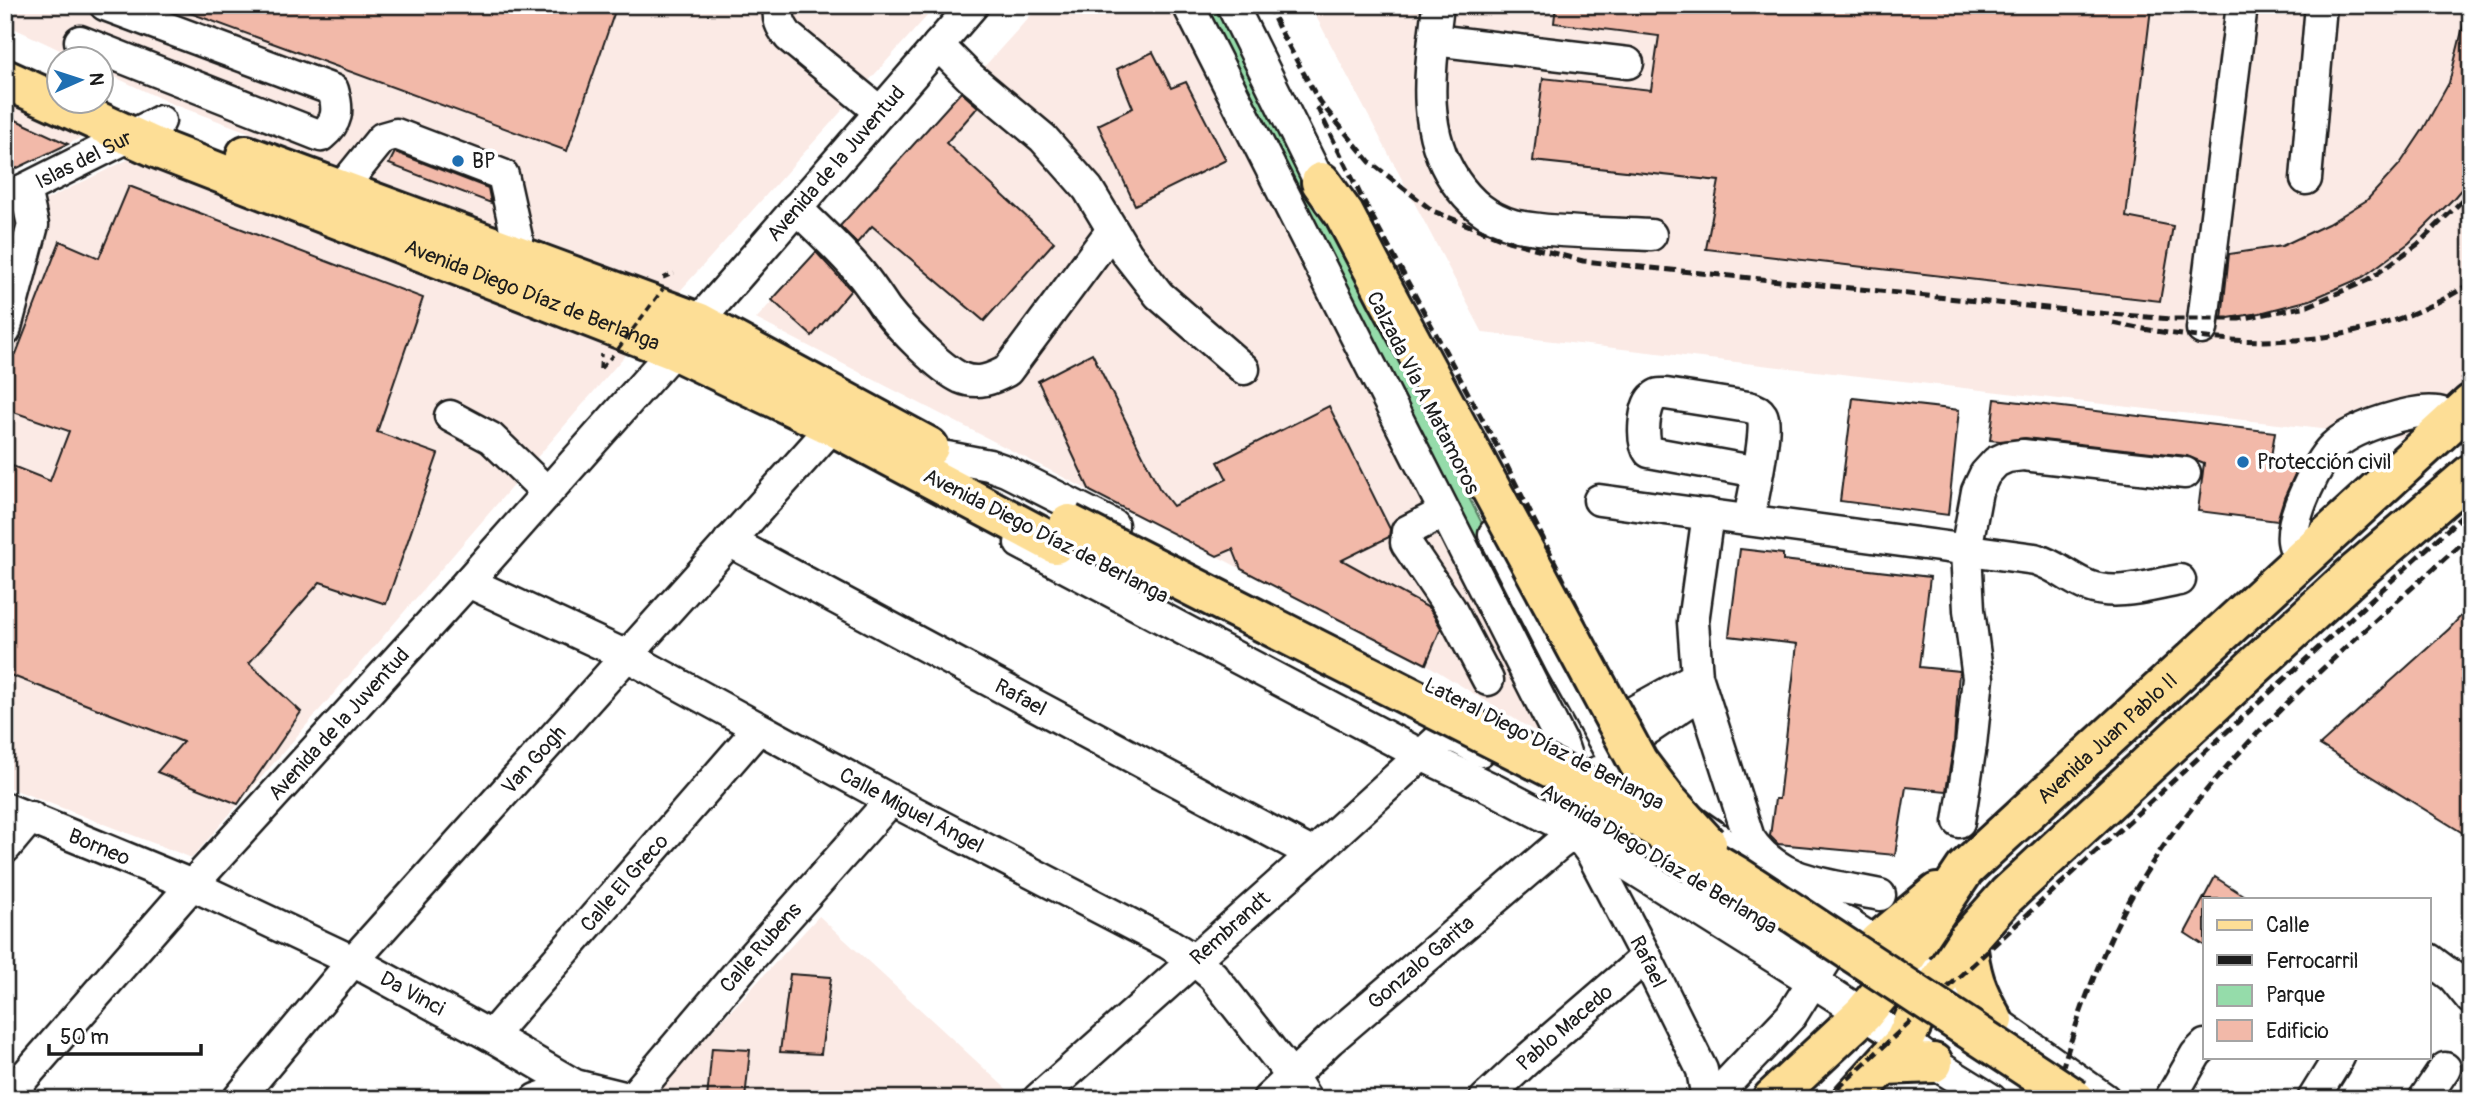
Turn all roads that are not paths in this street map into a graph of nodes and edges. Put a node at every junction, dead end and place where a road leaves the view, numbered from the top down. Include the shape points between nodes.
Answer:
1 (103, 5) edge
2 (780, 5) edge
3 (973, 5) edge
4 (1188, 5) edge
5 (1232, 5) edge
6 (1438, 5) edge
7 (2242, 5) edge
8 (2321, 5) edge
9 (1434, 40) junction
10 (938, 45) junction
11 (77, 46) edge
12 (5, 52) edge
13 (1629, 63) dead end
14 (116, 64) edge
15 (46, 70) edge
16 (5, 79) edge
17 (116, 106) edge
18 (880, 112) junction
19 (146, 129) junction
20 (2306, 179) dead end
21 (1321, 182) junction
22 (340, 190) junction
23 (15, 194) edge
24 (796, 208) junction
25 (1112, 230) junction
26 (1651, 235) dead end
27 (521, 256) junction
28 (2202, 329) dead end
29 (5, 331) edge
30 (686, 336) junction
31 (1244, 369) dead end
32 (450, 416) dead end
33 (2465, 424) edge
34 (833, 426) junction
35 (938, 467) junction
36 (1758, 472) dead end
37 (2186, 473) dead end
38 (2471, 474) edge
39 (547, 492) junction
40 (1599, 500) dead end
41 (1708, 514) junction
42 (1749, 519) junction
43 (1450, 522) junction
44 (1062, 534) junction
45 (729, 541) junction
46 (1966, 550) junction
47 (2304, 559) junction
48 (2353, 575) junction
49 (2180, 580) dead end
50 (468, 583) junction
51 (627, 656) junction
52 (1561, 665) junction
53 (1488, 680) dead end
54 (1531, 680) junction
55 (1700, 685) junction
56 (758, 729) junction
57 (1514, 729) junction
58 (1620, 748) junction
59 (1421, 755) junction
60 (1566, 756) junction
61 (1493, 757) dead end
62 (1491, 788) junction
63 (891, 800) junction
64 (18, 813) edge
65 (1682, 814) junction
66 (1577, 819) junction
67 (1959, 822) dead end
68 (5, 848) edge
69 (1313, 854) junction
70 (1696, 875) dead end
71 (1653, 881) junction
72 (192, 885) junction
73 (1880, 895) dead end
74 (1749, 899) junction
75 (1967, 940) junction
76 (1878, 942) junction
77 (1646, 957) junction
78 (1194, 960) junction
79 (2430, 960) edge
80 (353, 961) junction
81 (1827, 969) junction
82 (1940, 983) junction
83 (2471, 999) edge
84 (1863, 1014) junction
85 (1993, 1020) junction
86 (491, 1036) junction
87 (1909, 1047) junction
88 (2203, 1047) edge
89 (2338, 1058) edge
90 (2445, 1068) dead end
91 (575, 1085) junction
92 (1299, 1088) edge
93 (2088, 1096) edge
94 (632, 1098) edge
95 (5, 1099) edge
96 (238, 1099) edge
97 (536, 1099) edge
98 (1038, 1099) edge
99 (1268, 1099) edge
100 (1485, 1099) edge
101 (1709, 1099) edge
102 (1772, 1099) edge
103 (1852, 1099) edge
104 (1991, 1099) edge
105 (2033, 1099) edge
106 (2170, 1099) edge
107 (2313, 1099) edge
108 (2424, 1099) edge

1 - 11 street via 96,7
1 - 14 street via 333,90 337,104 333,126 321,136
2 - 18 street via 781,26 789,37
3 - 10 street, Avenida de la Juventud
4 - 43 street, Calzada Vía A Matamoros
5 - 21 street, Calzada Vía A Matamoros
6 - 9 street
7 - 28 street
8 - 20 street
9 - 13 street
9 - 26 street via 1432,130 1443,163 1482,212 1514,225 1561,232
10 - 18 street, Avenida de la Juventud
10 - 25 street via 1043,138 1088,189
12 - 15 main road
16 - 19 main road, Avenida Diego Díaz de Berlanga
17 - 19 main road, Avenida Diego Díaz de Berlanga
18 - 24 street, Avenida de la Juventud
19 - 22 main road, Avenida Diego Díaz de Berlanga
19 - 23 street, Islas del Sur
19 - 30 main road, Avenida Diego Díaz de Berlanga
21 - 52 street, Calzada Vía A Matamoros via 1360,270
21 - 74 main road, bridge via 1349,221 1638,762
22 - 27 main road, Avenida Diego Díaz de Berlanga
22 - 27 street via 382,138 396,134 503,176
23 - 29 street via 33,225
24 - 25 street via 844,255 888,311 943,368 976,382 1007,371
24 - 30 street, Avenida de la Juventud
25 - 31 street via 1159,295
27 - 30 main road, Avenida Diego Díaz de Berlanga
30 - 34 main road, Avenida Diego Díaz de Berlanga
30 - 35 main road, Avenida Diego Díaz de Berlanga
30 - 39 street, Avenida de la Juventud
32 - 39 street via 491,438
33 - 47 main road, Avenida Juan Pablo II
33 - 47 street via 2438,412 2402,416 2337,443 2311,478 2294,527 2293,543
34 - 35 main road, Avenida Diego Díaz de Berlanga
34 - 45 street, Van Gogh
35 - 44 main road, Avenida Diego Díaz de Berlanga
35 - 57 street, Lateral Diego Díaz de Berlanga via 989,465 1006,471
35 - 59 street, Lateral Diego Díaz de Berlanga via 964,508 1047,559
36 - 42 street
37 - 46 street via 2038,455 2007,457 1985,474 1977,491
38 - 48 main road
39 - 50 street, Avenida de la Juventud
40 - 41 street
41 - 42 street
41 - 55 street via 1693,622
42 - 46 street
43 - 53 street via 1408,531 1405,539 1450,608
43 - 54 street, Calzada Vía A Matamoros
44 - 74 main road, Avenida Diego Díaz de Berlanga, bridge via 1534,758
44 - 105 main road, Avenida Diego Díaz de Berlanga via 1578,806
45 - 51 street, Van Gogh
45 - 69 street, Rafael
46 - 49 street via 2035,559 2103,591
46 - 67 street via 1978,678
47 - 48 main road
47 - 76 main road, Avenida Juan Pablo II via 1965,869
48 - 75 main road via 2007,895
50 - 51 street, Calle Miguel Ángel
50 - 72 street, Avenida de la Juventud
51 - 56 street, Calle Miguel Ángel
51 - 80 street, Van Gogh
52 - 54 street
52 - 58 street, Calzada Vía A Matamoros
54 - 60 street, Calzada Vía A Matamoros
55 - 58 street
55 - 73 street via 1743,824 1758,851 1782,872
56 - 63 street, Calle Miguel Ángel
56 - 86 street, Calle El Greco
57 - 60 street, Lateral Diego Díaz de Berlanga
57 - 62 street via 1519,750 1515,769
58 - 60 street, Lateral Diego Díaz de Berlanga
58 - 65 street, Lateral Diego Díaz de Berlanga
58 - 66 street, Gonzalo Garita via 1602,807 1587,824
59 - 61 street, Rembrandt via 1449,736
59 - 62 street, Lateral Diego Díaz de Berlanga
59 - 69 street, Rembrandt
60 - 66 street, Calzada Vía A Matamoros
62 - 66 street, Lateral Diego Díaz de Berlanga
63 - 78 street, Calle Miguel Ángel
63 - 94 street, Calle Rubens
64 - 68 street
64 - 72 street, Borneo
65 - 71 street via 1669,854
65 - 74 street, Lateral Diego Díaz de Berlanga
66 - 71 street, Lateral Diego Díaz de Berlanga
66 - 77 street, Rafael
66 - 92 street, Gonzalo Garita via 1330,1040
69 - 78 street, Rembrandt
70 - 74 street
71 - 74 street, Lateral Diego Díaz de Berlanga
72 - 80 street, Da Vinci
72 - 95 street, Avenida de la Juventud
74 - 76 street, Lateral Diego Díaz de Berlanga
74 - 81 street, Lateral Diego Díaz de Berlanga
74 - 93 main road, Avenida Diego Díaz de Berlanga, bridge
75 - 82 main road
75 - 85 main road via 1974,984
76 - 81 street
76 - 82 street, Lateral Diego Díaz de Berlanga
76 - 84 main road
77 - 100 street, Pablo Macedo
77 - 101 street, Rafael via 1702,1070
78 - 92 street, Calle Miguel Ángel via 1213,976
78 - 98 street, Rembrandt
79 - 83 street
80 - 86 street, Da Vinci
80 - 96 street, Van Gogh
81 - 84 street, Lateral Diego Díaz de Berlanga
81 - 101 street via 1791,1016
82 - 85 street, Lateral Diego Díaz de Berlanga
82 - 87 main road
84 - 87 main road
84 - 102 main road
85 - 87 main road
85 - 93 street, Lateral Diego Díaz de Berlanga
86 - 91 street, Da Vinci
87 - 103 main road
87 - 104 street
88 - 106 street
89 - 107 street
90 - 108 street
91 - 94 street, Da Vinci
91 - 97 street
92 - 99 street, Gonzalo Garita

